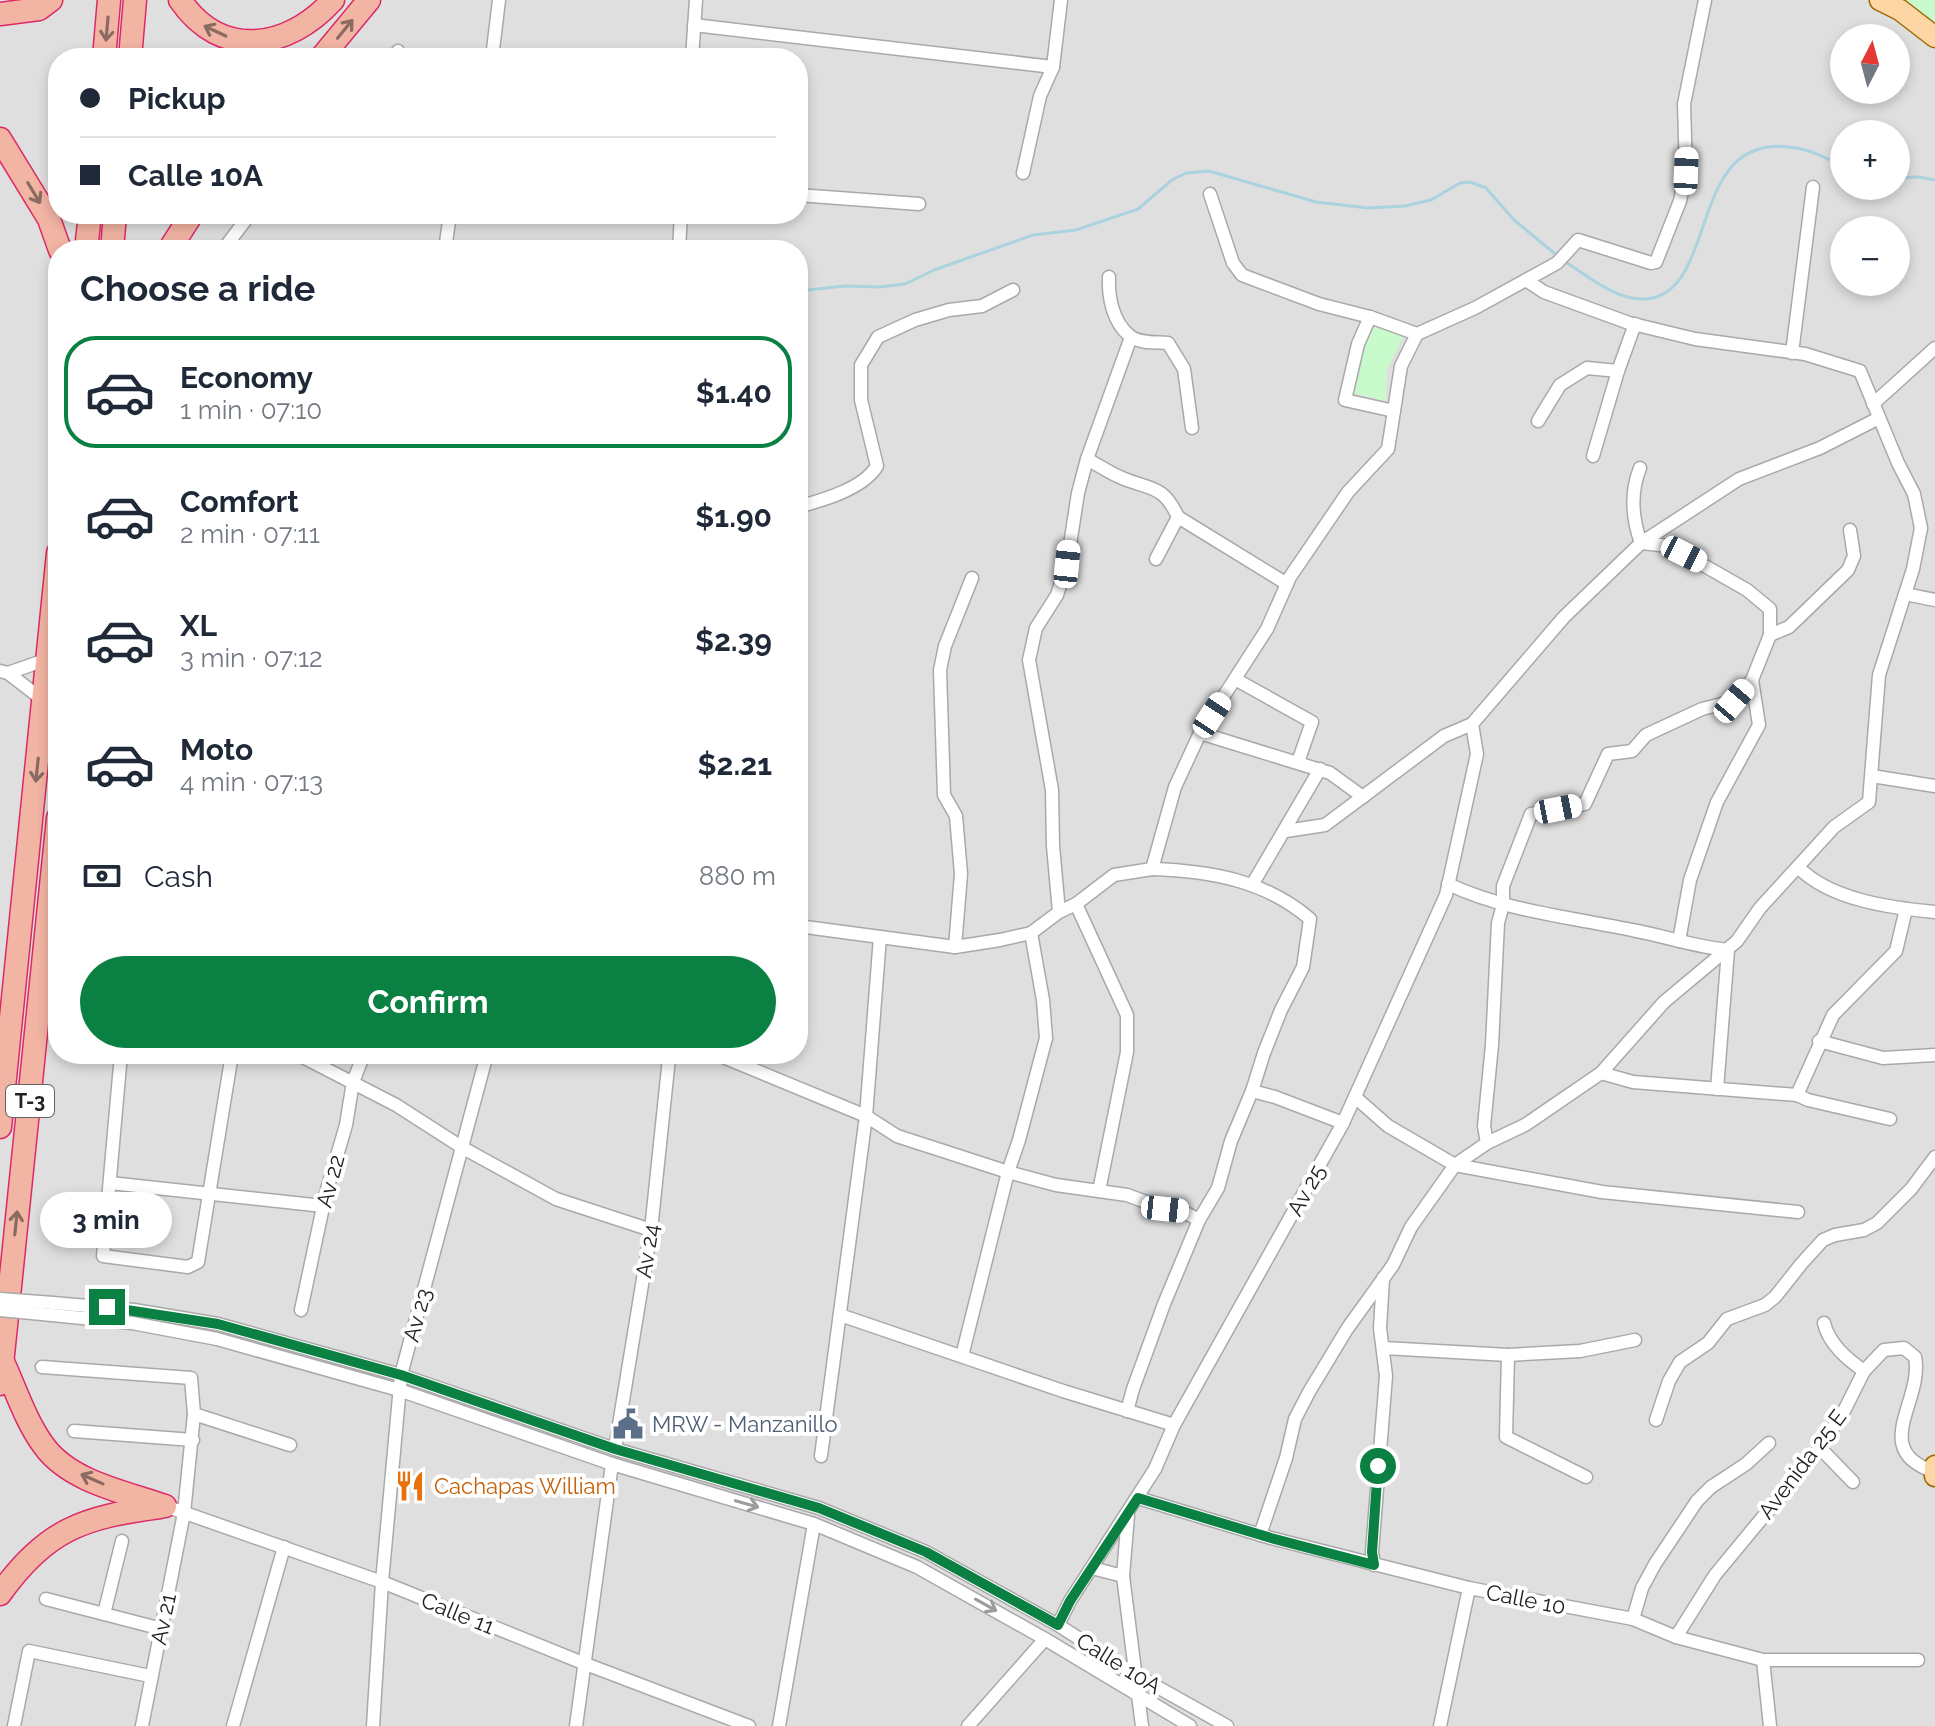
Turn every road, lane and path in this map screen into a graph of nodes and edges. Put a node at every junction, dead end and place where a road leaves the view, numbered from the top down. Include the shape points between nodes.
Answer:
1 (51, 0) edge
2 (109, 0) edge
3 (135, 0) edge
4 (180, 0) edge
5 (333, 0) edge
6 (369, 0) edge
7 (499, 0) edge
8 (696, 0) edge
9 (1061, 0) edge
10 (1705, 0) edge
11 (1880, 0) edge
12 (1898, 5) edge
13 (0, 14) edge
14 (694, 25) junction
15 (1935, 37) edge
16 (105, 48) edge
17 (131, 48) edge
18 (329, 48) edge
19 (493, 48) edge
20 (693, 48) edge
21 (1053, 67) junction
22 (0, 139) edge
23 (1023, 173) dead end
24 (1813, 187) dead end
25 (1210, 194) dead end
26 (808, 196) edge
27 (919, 204) dead end
28 (48, 217) edge
29 (1109, 277) dead end
30 (1526, 280) junction
31 (1013, 290) dead end
32 (1370, 317) junction
33 (1635, 324) junction
34 (1417, 334) junction
35 (1131, 337) junction
36 (1935, 348) edge
37 (1792, 353) junction
38 (1618, 371) junction
39 (1873, 404) junction
40 (1394, 411) junction
41 (1879, 418) junction
42 (1538, 421) dead end
43 (1192, 428) dead end
44 (1593, 456) dead end
45 (1087, 459) junction
46 (1640, 468) dead end
47 (808, 504) edge
48 (1178, 517) junction
49 (1850, 530) dead end
50 (1641, 543) junction
51 (1156, 559) dead end
52 (972, 578) dead end
53 (1287, 584) junction
54 (1905, 594) junction
55 (1935, 600) edge
56 (1770, 635) junction
57 (48, 659) joint
58 (4, 672) edge
59 (1235, 679) junction
60 (1752, 680) junction
61 (44, 700) junction
62 (1472, 724) junction
63 (1200, 733) junction
64 (1298, 762) junction
65 (1320, 769) junction
66 (1872, 776) junction
67 (1935, 786) edge
68 (1363, 797) junction
69 (1286, 831) junction
70 (1798, 867) junction
71 (1152, 869) junction
72 (1448, 884) junction
73 (1252, 885) junction
74 (1076, 904) junction
75 (1503, 905) junction
76 (1906, 909) junction
77 (1059, 912) junction
78 (1935, 912) edge
79 (48, 917) edge
80 (808, 927) edge
81 (1031, 933) junction
82 (880, 937) junction
83 (1679, 941) junction
84 (955, 947) junction
85 (1728, 950) junction
86 (1819, 1041) junction
87 (1935, 1055) edge
88 (120, 1064) edge
89 (230, 1064) edge
90 (315, 1064) edge
91 (360, 1064) edge
92 (484, 1064) edge
93 (668, 1064) edge
94 (740, 1064) edge
95 (1601, 1073) junction
96 (353, 1082) junction
97 (1717, 1089) junction
98 (1252, 1091) junction
99 (1797, 1095) junction
100 (1355, 1097) junction
101 (866, 1116) junction
102 (1890, 1119) dead end
103 (1343, 1123) junction
104 (0, 1127) edge
105 (1487, 1143) junction
106 (463, 1148) junction
107 (1935, 1157) edge
108 (1455, 1165) junction
109 (1008, 1172) junction
110 (110, 1183) junction
111 (1099, 1191) junction
112 (208, 1193) junction
113 (323, 1206) junction
114 (1798, 1212) dead end
115 (1199, 1220) junction
116 (651, 1230) junction
117 (1383, 1277) junction
118 (0, 1299) edge
119 (53, 1309) junction
120 (0, 1310) edge
121 (301, 1310) dead end
122 (840, 1315) junction
123 (1824, 1323) dead end
124 (1635, 1340) dead end
125 (1384, 1348) junction
126 (1508, 1355) junction
127 (962, 1356) junction
128 (3, 1361) junction
129 (42, 1367) dead end
130 (1864, 1371) junction
131 (401, 1375) junction
132 (0, 1384) edge
133 (399, 1390) junction
134 (1127, 1411) junction
135 (194, 1414) junction
136 (1656, 1420) dead end
137 (1174, 1425) junction
138 (74, 1431) dead end
139 (193, 1440) junction
140 (1769, 1443) dead end
141 (290, 1445) dead end
142 (1820, 1448) junction
143 (615, 1449) junction
144 (821, 1456) dead end
145 (612, 1464) junction
146 (1935, 1466) edge
147 (1935, 1474) edge
148 (1586, 1477) dead end
149 (1853, 1482) dead end
150 (1138, 1498) junction
151 (175, 1510) junction
152 (1129, 1511) junction
153 (814, 1524) junction
154 (1260, 1535) junction
155 (122, 1541) dead end
156 (284, 1547) junction
157 (1374, 1565) junction
158 (1092, 1568) junction
159 (1123, 1576) junction
160 (382, 1582) junction
161 (1469, 1588) junction
162 (0, 1594) edge
163 (46, 1599) dead end
164 (104, 1614) junction
165 (1633, 1619) junction
166 (1058, 1625) junction
167 (162, 1629) junction
168 (1676, 1637) junction
169 (1045, 1639) junction
170 (1763, 1660) junction
171 (1918, 1660) dead end
172 (583, 1663) junction
173 (1136, 1675) junction
174 (150, 1676) junction
175 (1139, 1697) junction
176 (14, 1726) edge
177 (142, 1726) edge
178 (233, 1726) edge
179 (373, 1726) edge
180 (576, 1726) edge
181 (749, 1726) edge
182 (779, 1726) edge
183 (968, 1726) edge
184 (1142, 1726) edge
185 (1190, 1726) edge
186 (1227, 1726) edge
187 (1440, 1726) edge
188 (1770, 1726) edge

1 - 13 highway via 39,9
2 -> 16 highway
3 - 17 highway
5 -> 4 highway via 307,25 269,40 241,42 206,29
18 -> 6 highway
7 - 19 street
8 - 14 street
9 - 21 street
10 - 30 street via 1684,104 1686,171 1660,256 1651,263 1578,240 1557,263
11 - 12 main road
12 - 15 main road
14 - 20 street
14 - 21 street
21 - 23 street via 1040,96
22 -> 28 highway
24 - 37 street
25 - 32 street via 1242,275
26 - 27 street
29 - 35 street via 1108,301
30 - 33 street via 1544,292
30 - 34 street
31 - 47 street via 982,306 937,313 878,337 861,365 861,400 877,466 870,477
32 - 34 street
32 - 40 street via 1345,400
33 - 37 street
33 - 38 street
34 - 40 street via 1401,366
35 - 43 street via 1168,343 1184,369
35 - 45 street
36 - 39 street
37 - 39 street via 1860,371
38 - 42 street via 1587,368 1560,385
38 - 44 street
39 - 41 street
40 - 53 street via 1388,449 1348,492
41 - 50 street via 1739,479
41 - 54 street via 1914,494 1921,528
45 - 48 street via 1164,494
45 - 77 street via 1067,564 1057,595 1036,628 1029,660 1052,790
46 - 50 street via 1633,487 1634,525
48 - 51 street
48 - 53 street
49 - 56 street via 1854,556 1848,570 1789,627
50 - 56 street via 1670,546 1747,590 1770,609
50 - 62 street via 1564,617
52 - 84 street via 940,670 944,795 956,816 961,874
53 - 59 street via 1267,629
54 - 55 street
54 - 66 street via 1879,675
56 - 60 street
57 - 58 street
57 - 61 highway, T-3
58 - 61 street
59 - 63 street
59 - 64 street via 1312,722
60 - 75 street via 1734,701 1702,709 1646,735 1632,751 1608,754 1585,804 1531,814 1503,886
60 - 83 street via 1759,725 1717,802 1690,880
61 -> 104 highway, T-3
62 - 68 street via 1444,736
62 - 72 street, Av 25 via 1477,754
63 - 64 street
63 - 71 street via 1175,787
64 - 65 street
65 - 68 street
65 - 69 street
66 - 67 street
66 - 70 street via 1869,802 1834,827
68 - 69 street via 1325,825
69 - 73 street
70 - 76 street via 1843,894
70 - 85 street
71 - 73 street via 1217,875
71 - 74 street via 1114,875
72 - 75 street
72 - 100 street, Av 25
73 - 98 street via 1288,900 1310,919 1303,967
74 - 77 street
74 - 111 street via 1127,1015 1127,1052
75 - 83 street
75 - 105 street via 1484,1126
76 - 78 street
76 - 86 street via 1896,951 1833,1015
77 - 81 street
128 -> 79 highway, T-3
80 - 82 street
81 - 84 street
81 - 109 street via 1046,1038
82 - 84 street
82 - 101 street
83 - 85 street
85 - 95 street via 1664,1002
85 - 97 street
86 - 87 street via 1883,1058
86 - 99 street
88 - 110 street
89 - 112 street
90 - 96 street
91 - 96 street, Av 22
92 - 106 street, Av 23
93 - 116 street, Av 24
94 - 101 street
95 - 97 street via 1633,1082
95 - 105 street via 1525,1125
96 - 106 street
96 - 113 street, Av 22
97 - 99 street
98 - 103 street
98 - 115 street via 1218,1188
99 - 102 street
100 - 103 street, Av 25
100 - 108 street via 1388,1126
101 - 109 street via 897,1136
101 - 122 street
103 - 137 street, Av 25
105 - 108 street
106 - 116 street via 556,1199
106 - 131 street, Av 23
107 - 136 street via 1877,1223 1823,1240 1775,1297 1727,1319 1708,1343 1680,1362
108 - 114 street via 1602,1192
108 - 117 street
109 - 111 street
109 - 127 street
110 - 112 street
110 - 112 street via 104,1258 188,1267 196,1264
111 - 115 street
112 - 113 street
113 - 121 street, Av 22
115 - 134 street
116 - 143 street, Av 24
117 - 125 street
117 - 154 street via 1295,1419
118 - 119 street, bridge
119 - 120 street, bridge
119 - 131 street, Calle 10A via 134,1310 218,1324
119 - 133 street, Calle 10A via 217,1339
122 - 127 street
122 - 144 street
123 - 130 street via 1845,1357
124 - 126 street via 1580,1351
125 - 126 street
125 - 157 street
126 - 148 street via 1506,1437
127 - 134 street
128 - 132 highway, T-3
151 -> 128 highway via 63,1466 30,1422
129 - 135 street, Av 21 via 190,1376
130 - 142 street, Avenida 25 E
130 - 147 street, Avenida 25 E via 1894,1347 1915,1357 1916,1377 1901,1433 1909,1459
131 - 133 street, Av 23
131 - 143 street, Calle 10A
133 - 145 street, Calle 10A
133 - 160 street, Av 23
134 - 137 street
135 - 139 street, Av 21
135 - 141 street
137 - 150 street, Av 25
138 - 139 street
139 - 151 street, Av 21
140 - 165 street via 1697,1501 1655,1564
142 - 149 street
142 - 168 street, Avenida 25 E via 1715,1575
143 - 166 street, Calle 10A via 819,1508 926,1552
145 -> 153 street, Calle 10A
145 - 172 street
146 - 147 main road
150 - 152 street, Av 25
150 - 154 street, Calle 10
151 - 156 street, Calle 11
151 - 162 highway via 84,1521 23,1563
151 - 167 street, Av 21
152 - 158 street, Av 25
152 - 159 street
153 -> 169 street, Calle 10A via 917,1567
153 - 182 street
154 - 157 street, Calle 10
155 - 164 street
156 - 160 street, Calle 11
156 - 178 street
157 - 161 street, Calle 10
158 - 159 street
158 - 166 street, Av 25
159 - 173 street
160 - 172 street, Calle 11
160 - 179 street, Av 23
161 - 165 street, Calle 10
161 - 187 street
163 - 164 street
164 - 167 street
165 - 168 street, Calle 10
166 - 173 street, Calle 10A
167 - 174 street, Av 21
168 - 170 street, Calle 10
169 - 175 street, Calle 10A
169 - 183 street
170 - 171 street, Calle 10
170 - 188 street
172 - 180 street
172 - 181 street, Calle 11
173 - 175 street
173 - 186 street, Calle 10A
174 - 176 street via 29,1651
174 - 177 street, Av 21
175 - 184 street
175 - 185 street, Calle 10A

